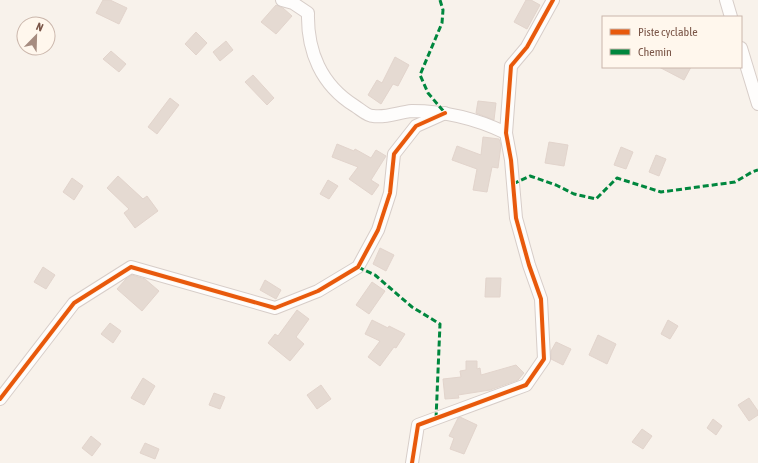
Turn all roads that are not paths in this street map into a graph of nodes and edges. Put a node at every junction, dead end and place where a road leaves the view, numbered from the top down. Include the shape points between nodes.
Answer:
1 (282, 0) edge
2 (553, 0) edge
3 (726, 0) edge
4 (732, 16) edge
5 (742, 51) edge
6 (758, 104) edge
7 (445, 113) junction
8 (506, 133) junction
9 (0, 399) edge
10 (412, 463) edge

1 - 7 street via 293,3 308,13 308,29 314,57 326,81 347,101 372,116 391,116 411,111
2 - 8 street via 527,47 511,66
3 - 4 street
5 - 6 street
7 - 8 street
7 - 9 street via 416,126 394,154 390,193 378,230 358,267 318,291 275,308 131,267 74,304
8 - 10 street via 516,218 541,298 544,359 526,385 418,425

